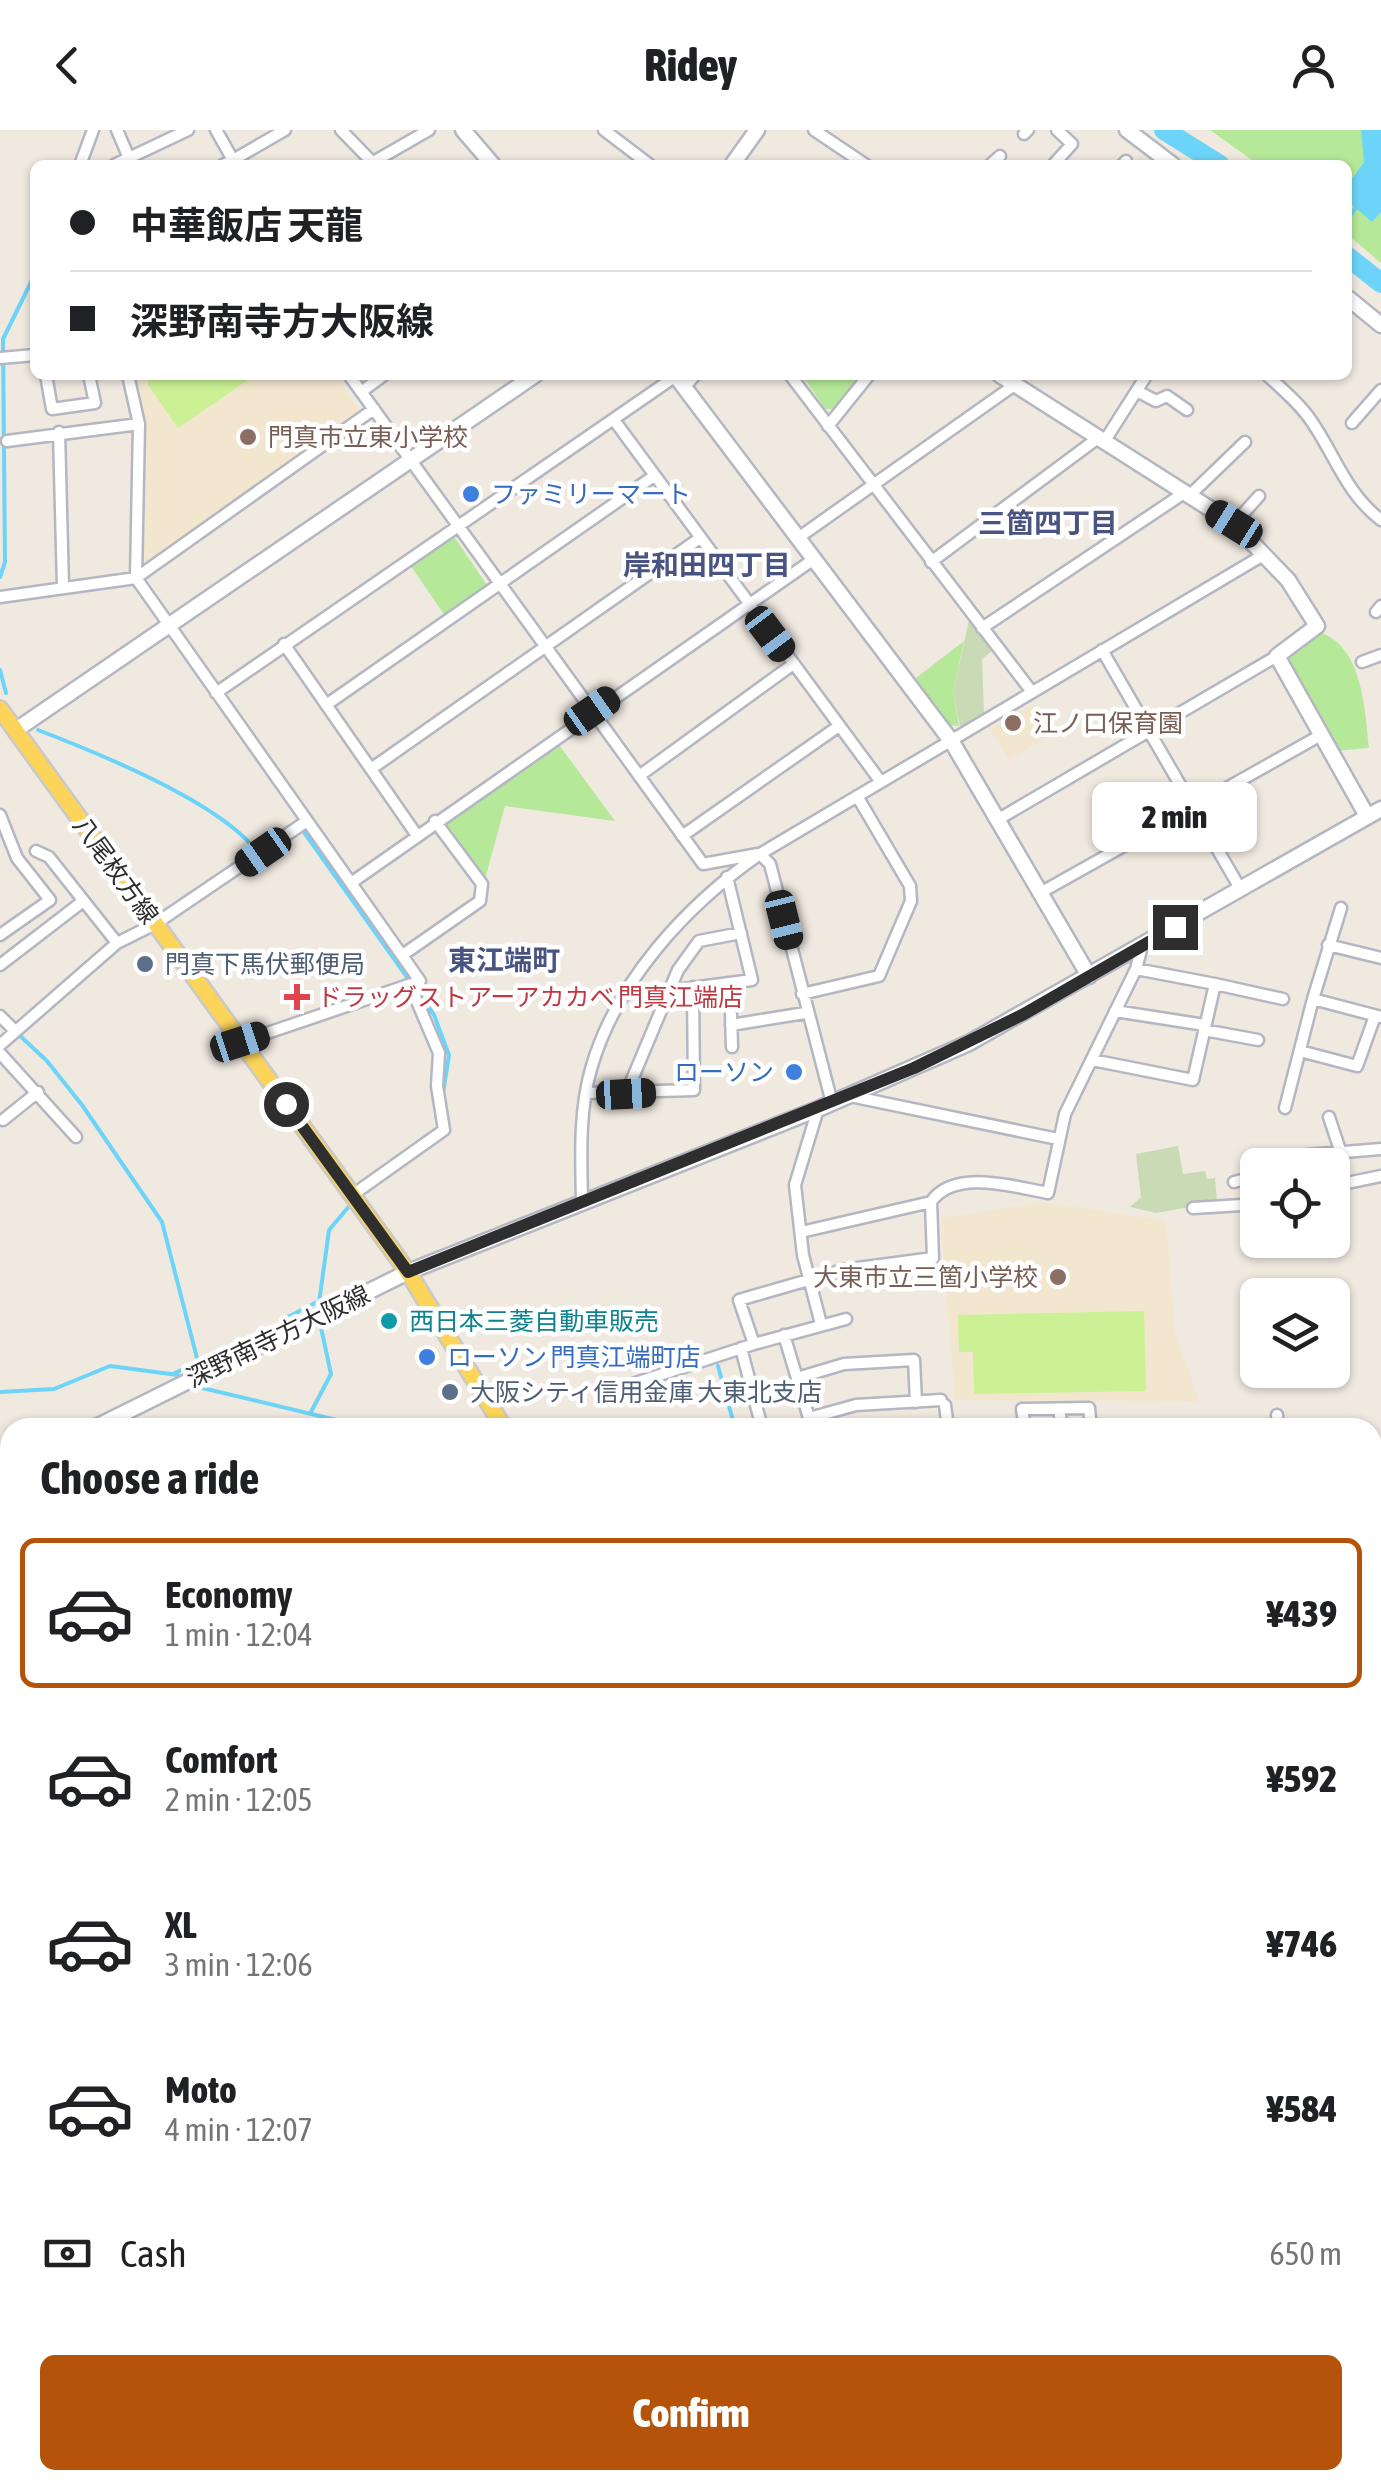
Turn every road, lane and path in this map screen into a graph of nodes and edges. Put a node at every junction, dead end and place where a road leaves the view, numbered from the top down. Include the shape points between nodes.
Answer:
1 (93, 130) edge
2 (117, 130) edge
3 (188, 130) edge
4 (216, 130) edge
5 (285, 130) edge
6 (341, 130) edge
7 (429, 130) edge
8 (464, 130) edge
9 (604, 130) edge
10 (758, 130) edge
11 (814, 130) edge
12 (1058, 130) edge
13 (1127, 130) edge
14 (1000, 156) dead end
15 (130, 158) junction
16 (82, 160) edge
17 (125, 160) edge
18 (227, 160) edge
19 (232, 160) edge
20 (367, 160) edge
21 (378, 160) edge
22 (489, 160) edge
23 (635, 160) edge
24 (736, 160) edge
25 (859, 160) edge
26 (996, 160) edge
27 (1058, 160) edge
28 (1166, 160) edge
29 (1352, 301) edge
30 (1381, 325) edge
31 (30, 355) edge
32 (0, 358) edge
33 (47, 380) edge
34 (90, 380) edge
35 (129, 380) edge
36 (353, 380) edge
37 (377, 380) edge
38 (529, 380) edge
39 (679, 380) edge
40 (794, 380) edge
41 (864, 380) edge
42 (1006, 380) edge
43 (1144, 380) edge
44 (1272, 380) edge
45 (1013, 386) junction
46 (1381, 390) edge
47 (1137, 391) junction
48 (361, 392) junction
49 (374, 409) junction
50 (1187, 410) dead end
51 (614, 420) junction
52 (1352, 423) dead end
53 (139, 424) junction
54 (828, 426) junction
55 (60, 432) junction
56 (1101, 440) junction
57 (7, 441) dead end
58 (1245, 442) dead end
59 (410, 461) junction
60 (654, 476) junction
61 (874, 486) junction
62 (1186, 494) junction
63 (1259, 496) dead end
64 (1381, 520) edge
65 (1234, 524) junction
66 (459, 526) junction
67 (700, 538) junction
68 (798, 538) junction
69 (1265, 554) junction
70 (814, 559) junction
71 (932, 562) junction
72 (136, 578) junction
73 (501, 585) junction
74 (63, 587) junction
75 (0, 598) edge
76 (747, 604) junction
77 (170, 628) junction
78 (982, 628) junction
79 (284, 644) junction
80 (546, 647) junction
81 (1102, 650) junction
82 (1277, 656) junction
83 (1381, 656) edge
84 (1362, 662) dead end
85 (792, 665) junction
86 (216, 692) junction
87 (1032, 692) junction
88 (326, 705) junction
89 (0, 708) edge
90 (592, 711) junction
91 (838, 726) junction
92 (16, 730) junction
93 (1149, 733) junction
94 (1321, 736) junction
95 (952, 742) junction
96 (371, 769) junction
97 (639, 776) junction
98 (881, 782) junction
99 (858, 796) junction
100 (1192, 807) junction
101 (1377, 813) edge
102 (0, 816) edge
103 (997, 820) junction
104 (306, 821) junction
105 (436, 821) junction
106 (416, 834) junction
107 (682, 836) junction
108 (3, 839) edge
109 (36, 851) dead end
110 (760, 854) junction
111 (727, 877) junction
112 (350, 883) junction
113 (1241, 890) junction
114 (1040, 894) junction
115 (82, 902) junction
116 (1341, 908) dead end
117 (156, 924) junction
118 (741, 933) junction
119 (0, 936) edge
120 (117, 943) junction
121 (1328, 945) junction
122 (1142, 946) junction
123 (404, 954) junction
124 (1381, 958) edge
125 (0, 965) edge
126 (1136, 969) junction
127 (1089, 976) junction
128 (1215, 984) junction
129 (410, 985) junction
130 (693, 987) junction
131 (669, 991) junction
132 (802, 994) junction
133 (1283, 999) dead end
134 (1314, 999) junction
135 (1116, 1012) junction
136 (805, 1013) junction
137 (0, 1016) edge
138 (1378, 1016) edge
139 (1205, 1028) junction
140 (16, 1030) junction
141 (1258, 1040) dead end
142 (240, 1042) junction
143 (0, 1044) edge
144 (732, 1047) dead end
145 (1300, 1051) junction
146 (0, 1053) edge
147 (1092, 1060) junction
148 (38, 1092) junction
149 (586, 1093) junction
150 (626, 1094) junction
151 (850, 1096) junction
152 (825, 1106) junction
153 (1285, 1108) dead end
154 (1328, 1117) dead end
155 (4, 1120) dead end
156 (76, 1137) dead end
157 (1058, 1139) junction
158 (1338, 1148) edge
159 (1381, 1148) edge
160 (1350, 1152) edge
161 (1381, 1176) edge
162 (1240, 1180) edge
163 (1234, 1182) dead end
164 (1350, 1182) edge
165 (350, 1196) junction
166 (582, 1200) junction
167 (931, 1202) junction
168 (1240, 1205) edge
169 (1193, 1208) dead end
170 (801, 1232) junction
171 (408, 1272) junction
172 (812, 1280) junction
173 (846, 1319) dead end
174 (821, 1324) junction
175 (784, 1335) junction
176 (754, 1344) junction
177 (741, 1348) junction
178 (797, 1378) junction
179 (608, 1392) dead end
180 (916, 1402) junction
181 (1060, 1409) junction
182 (114, 1418) edge
183 (498, 1418) edge
184 (759, 1418) edge
185 (809, 1418) edge
186 (824, 1418) edge
187 (946, 1418) edge
188 (1023, 1418) edge
189 (1061, 1418) edge
190 (1090, 1418) edge

1 - 16 street
2 - 15 street
3 - 15 street
4 - 18 street
5 - 19 street
6 - 20 street
7 - 21 street
8 - 22 street
9 - 23 street
10 - 24 street
11 - 25 street
12 - 27 street via 1072,144
13 - 28 street
14 - 26 street
15 - 17 street
29 - 30 street
31 - 32 street
33 - 34 street via 52,409 95,403
35 - 53 street
36 - 48 street
37 - 48 street
38 - 59 street
39 - 51 street
39 - 68 street
40 - 54 street
41 - 54 street
42 - 45 street
43 - 47 street
44 - 64 street via 1312,421 1341,477
45 - 56 street
45 - 61 street
46 - 52 street
47 - 50 street via 1156,401 1166,396
47 - 56 street
48 - 49 street
49 - 59 street
49 - 72 street
51 - 60 street
51 - 66 street
53 - 55 street
53 - 72 street
54 - 61 street
55 - 57 street
55 - 74 street
56 - 62 street
56 - 71 street
58 - 62 street
59 - 66 street
59 - 77 street
60 - 67 street
60 - 73 street
61 - 68 street
61 - 71 street
62 - 65 street
62 - 78 street
63 - 65 street
65 - 69 street
66 - 73 street
66 - 79 street
67 - 76 street
67 - 80 street
68 - 70 street
69 - 81 street
69 - 82 street via 1317,626
70 - 76 street
70 - 95 street
71 - 78 street
72 - 74 street
72 - 77 street
73 - 80 street
73 - 88 street
74 - 75 street
76 - 85 street
76 - 90 street
77 - 86 street
77 - 92 street
78 - 87 street
79 - 86 street
79 - 88 street
80 - 90 street
80 - 96 street
81 - 87 street
81 - 93 street
82 - 93 street
82 - 94 street
83 - 84 street
85 - 91 street
85 - 97 street
86 - 104 street
87 - 95 street
88 - 96 street
89 - 92 main road, 八尾枚方線
90 - 97 street
90 - 105 street
91 - 98 street
91 - 107 street
92 - 117 main road, 八尾枚方線
93 - 100 street
93 - 103 street
94 - 100 street
94 - 101 street
95 - 98 street
95 - 103 street
96 - 106 street
97 - 107 street
98 - 99 street
99 - 110 street
99 - 132 street via 910,886 912,901 878,976
100 - 113 street
100 - 114 street
101 - 113 street, 深野南寺方大阪線
102 - 108 street
103 - 114 street
104 - 112 street
104 - 117 street
105 - 106 street
105 - 123 street via 482,884 480,901
106 - 112 street
107 - 110 street via 703,864
108 - 119 street via 50,900
109 - 115 street via 49,857
110 - 111 street
110 - 132 street via 770,864
111 - 118 street
111 - 149 street via 684,916 626,992
112 - 123 street
113 - 122 street, 深野南寺方大阪線
114 - 127 street
115 - 120 street
115 - 125 street
116 - 121 street
117 - 120 street
117 - 142 main road, 八尾枚方線
118 - 130 street via 752,980
118 - 131 street via 699,941
120 - 140 street
121 - 124 street
121 - 134 street
122 - 126 street
122 - 127 street, 深野南寺方大阪線
123 - 129 street via 420,982
126 - 128 street
126 - 135 street
127 - 151 street, 深野南寺方大阪線 via 969,1043
128 - 133 street
128 - 139 street
129 - 142 street
129 - 165 street via 439,1053 444,1130
130 - 131 street
130 - 150 street via 694,1090
131 - 150 street
132 - 136 street
134 - 138 street
134 - 145 street
135 - 139 street
135 - 147 street
136 - 144 street via 731,1020
136 - 152 street
137 - 140 street
138 - 145 street via 1357,1066
139 - 141 street
139 - 147 street via 1193,1080
140 - 143 street
142 - 165 main road, 八尾枚方線
145 - 153 street
146 - 148 street
147 - 157 street
148 - 155 street
148 - 156 street
149 - 150 street
149 - 166 street
151 - 152 street, 深野南寺方大阪線
151 - 157 street
152 - 166 street, 深野南寺方大阪線
152 - 170 street via 795,1185
154 - 158 street
157 - 167 street via 1048,1193 980,1182 939,1193
159 - 160 street
161 - 164 street
162 - 163 street
165 - 171 main road, 八尾枚方線
166 - 171 street, 深野南寺方大阪線
167 - 170 street
167 - 172 street via 934,1258
168 - 169 street
170 - 172 street
171 - 182 street, 深野南寺方大阪線
171 - 183 main road, 八尾枚方線
172 - 174 street
172 - 176 street via 740,1300
173 - 174 street
174 - 175 street
175 - 176 street
175 - 178 street
176 - 177 street
177 - 179 street
177 - 184 street
178 - 180 street via 844,1364 914,1360
178 - 185 street
180 - 186 street via 856,1406
180 - 187 street via 943,1402
181 - 188 street via 1022,1409
181 - 189 street
181 - 190 street via 1089,1408

